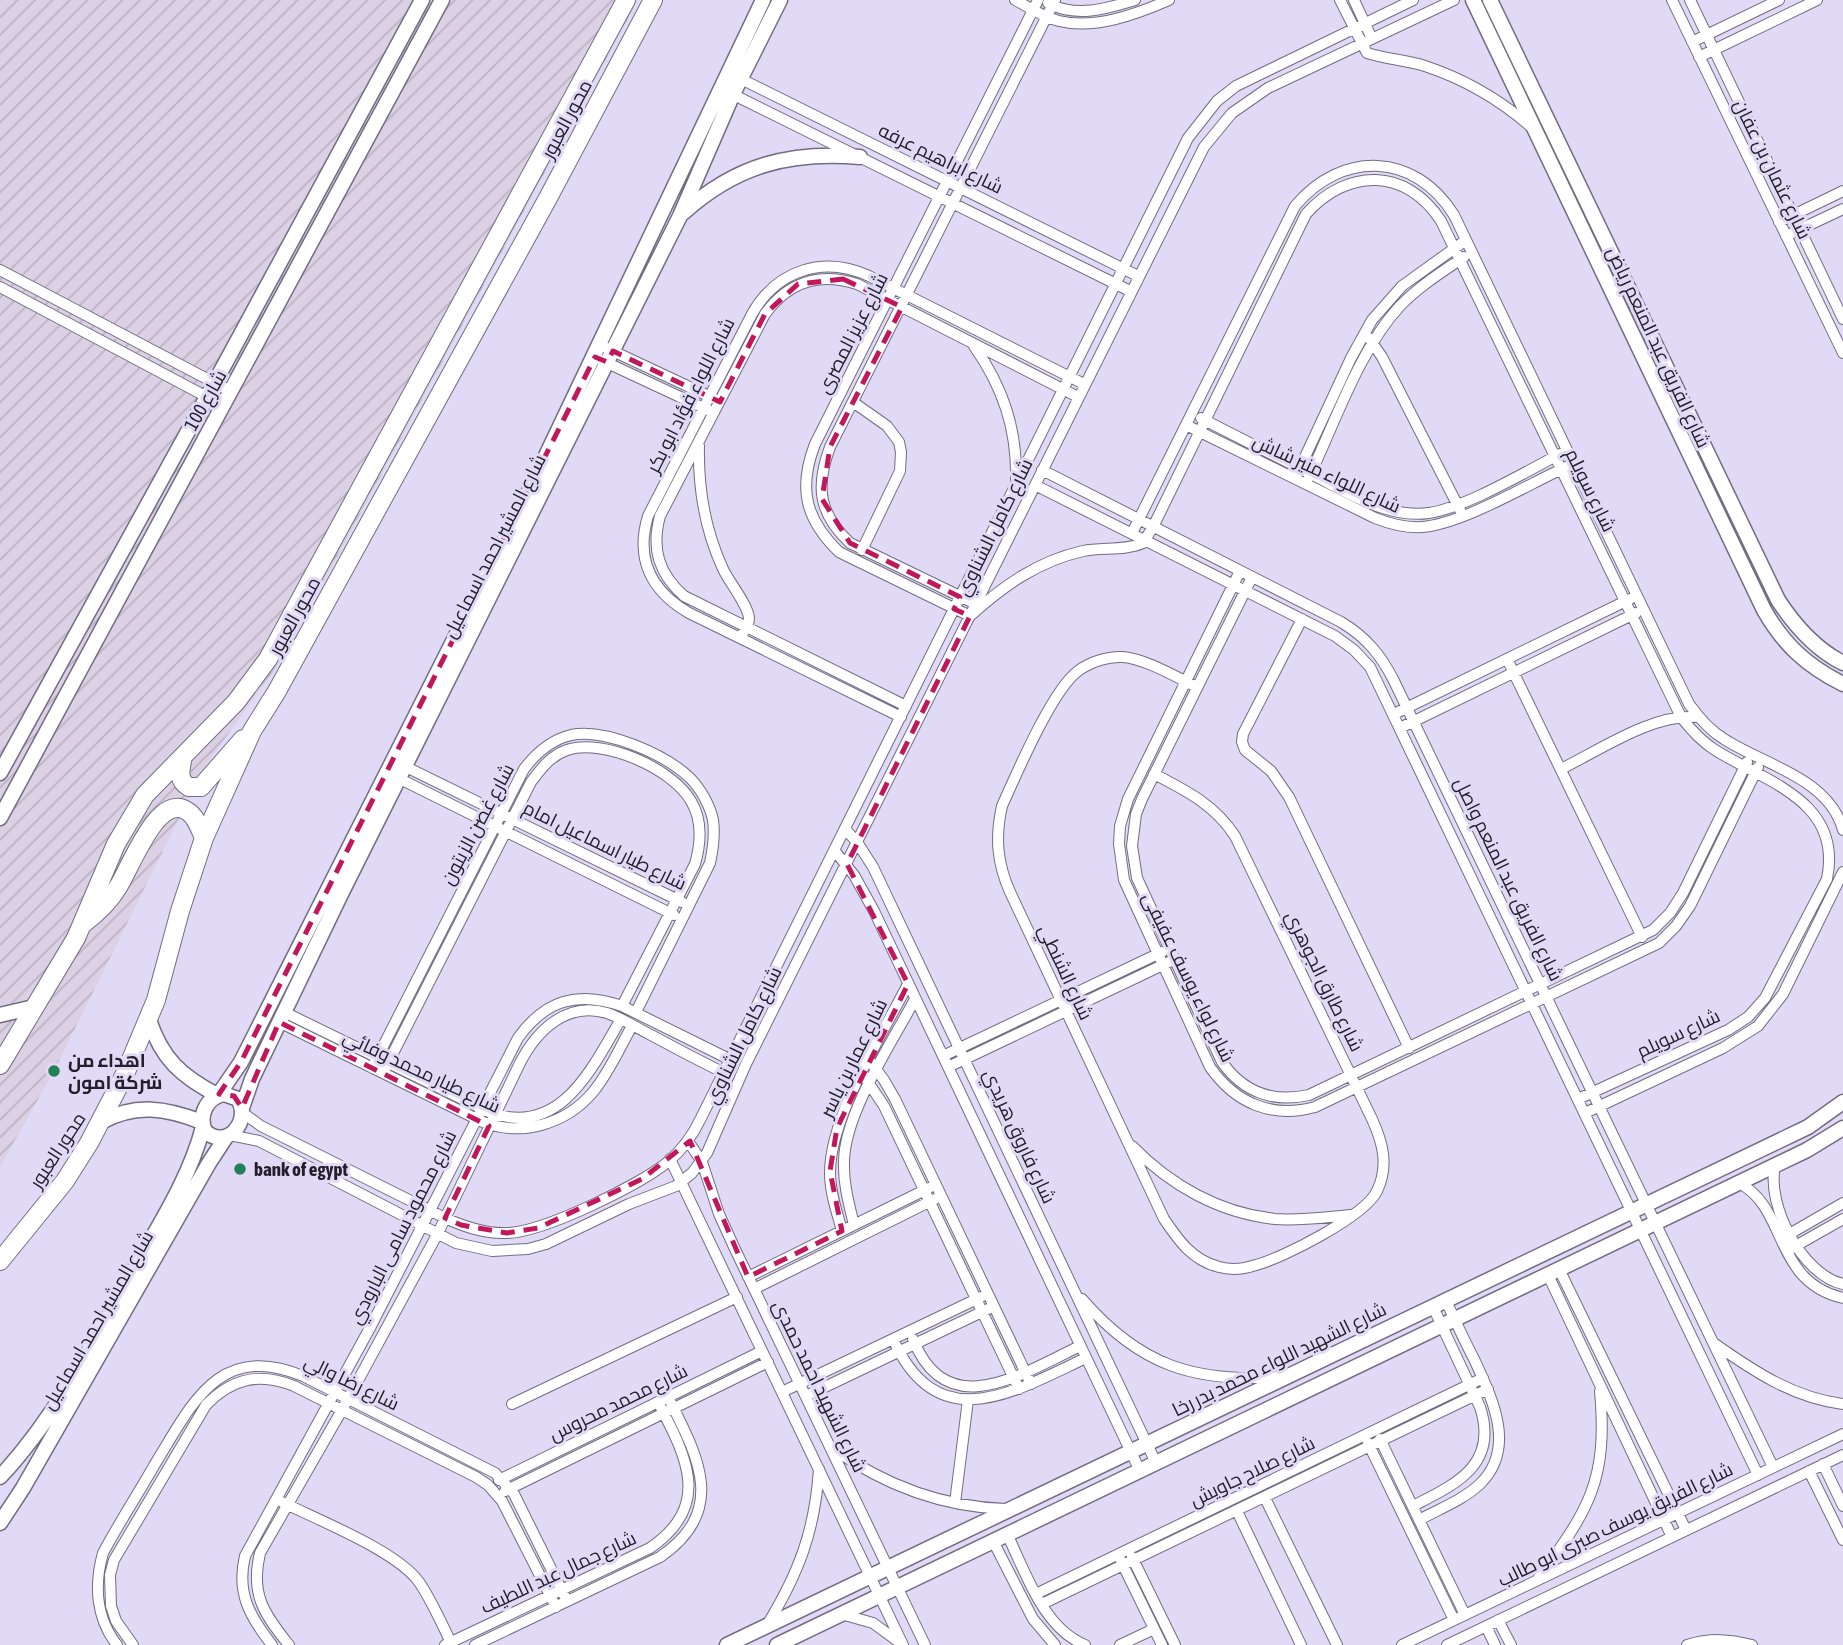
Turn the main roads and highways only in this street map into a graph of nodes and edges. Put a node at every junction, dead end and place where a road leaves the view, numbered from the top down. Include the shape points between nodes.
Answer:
1 (626, 0) edge
2 (653, 0) edge
3 (252, 731) junction
4 (183, 756) junction
5 (204, 838) junction
6 (83, 923) junction
7 (0, 1065) edge
8 (0, 1261) edge

1 - 4 highway, محور العبور via 268,659 236,702
2 - 3 highway, محور العبور
3 - 4 highway via 201,787 189,787 181,780
3 - 5 highway, محور العبور
4 - 6 highway, محور العبور via 145,795 130,819 103,870
5 - 6 highway via 188,811 180,807 163,812 117,888
5 - 8 highway, محور العبور via 149,1020 101,1122 65,1181
6 - 7 highway, محور العبور

